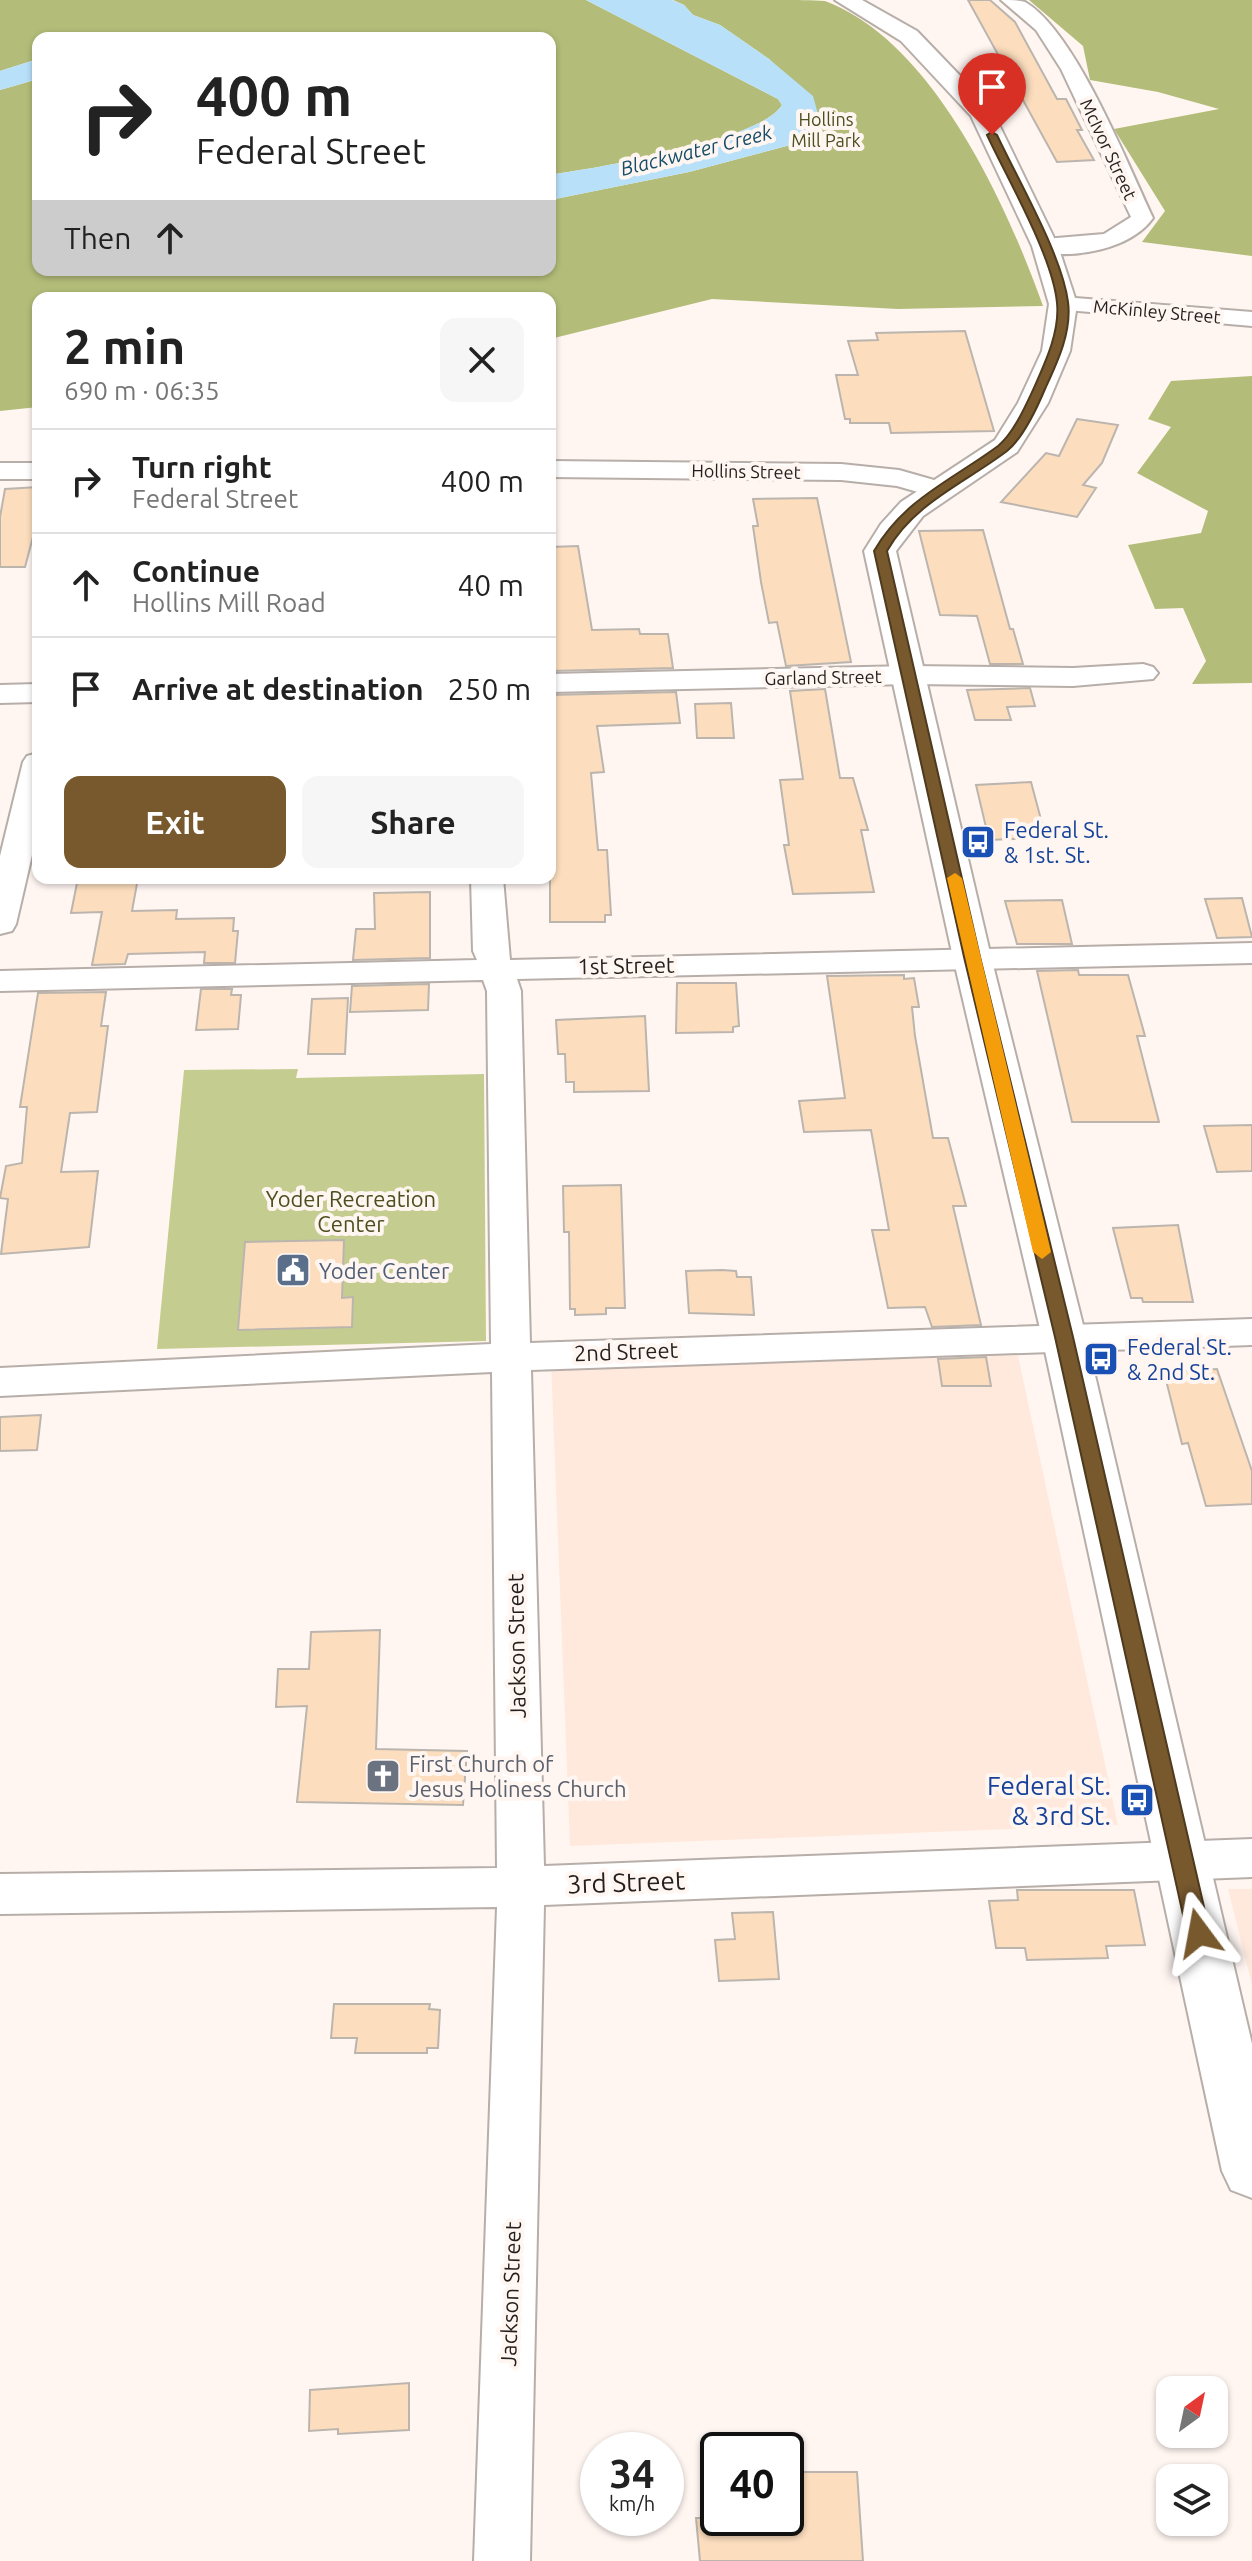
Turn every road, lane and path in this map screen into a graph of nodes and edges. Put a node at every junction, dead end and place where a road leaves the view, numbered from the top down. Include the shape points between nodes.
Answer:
1 (846, 0) edge
2 (1011, 0) edge
3 (1045, 246) junction
4 (1063, 304) junction
5 (1252, 319) edge
6 (556, 469) edge
7 (0, 471) edge
8 (32, 471) edge
9 (939, 490) junction
10 (1143, 673) dead end
11 (910, 675) junction
12 (556, 683) edge
13 (32, 693) edge
14 (0, 694) edge
15 (32, 788) edge
16 (487, 884) edge
17 (0, 924) edge
18 (1252, 953) edge
19 (972, 957) junction
20 (495, 969) junction
21 (0, 981) edge
22 (1252, 1332) edge
23 (1064, 1337) junction
24 (509, 1356) junction
25 (0, 1382) edge
26 (1252, 1858) edge
27 (1181, 1859) junction
28 (521, 1887) junction
29 (0, 1894) edge
30 (1252, 2171) edge
31 (502, 2561) edge

1 - 3 street via 909,36 982,113
2 - 3 street, McIvor Street via 1043,26 1071,69 1142,218 1121,236
3 - 4 street
4 - 5 street, McKinley Street
4 - 9 street via 1056,351 1006,446
6 - 9 street, Hollins Street via 841,472 899,478
7 - 8 street
9 - 11 street via 912,509 880,551
10 - 11 street, Garland Street
11 - 12 street, Garland Street
11 - 19 street
13 - 14 street
15 - 17 street
16 - 20 street, Jackson Street
18 - 19 street, 1st Street
19 - 20 street, 1st Street
19 - 23 street
20 - 21 street, 1st Street
20 - 24 street, Jackson Street via 504,991
22 - 23 street, 2nd Street
23 - 24 street, 2nd Street
23 - 27 street
24 - 25 street, 2nd Street
24 - 28 street, Jackson Street
26 - 27 street, 3rd Street
27 - 28 street, 3rd Street
27 - 30 street
28 - 29 street, 3rd Street
28 - 31 street, Jackson Street

